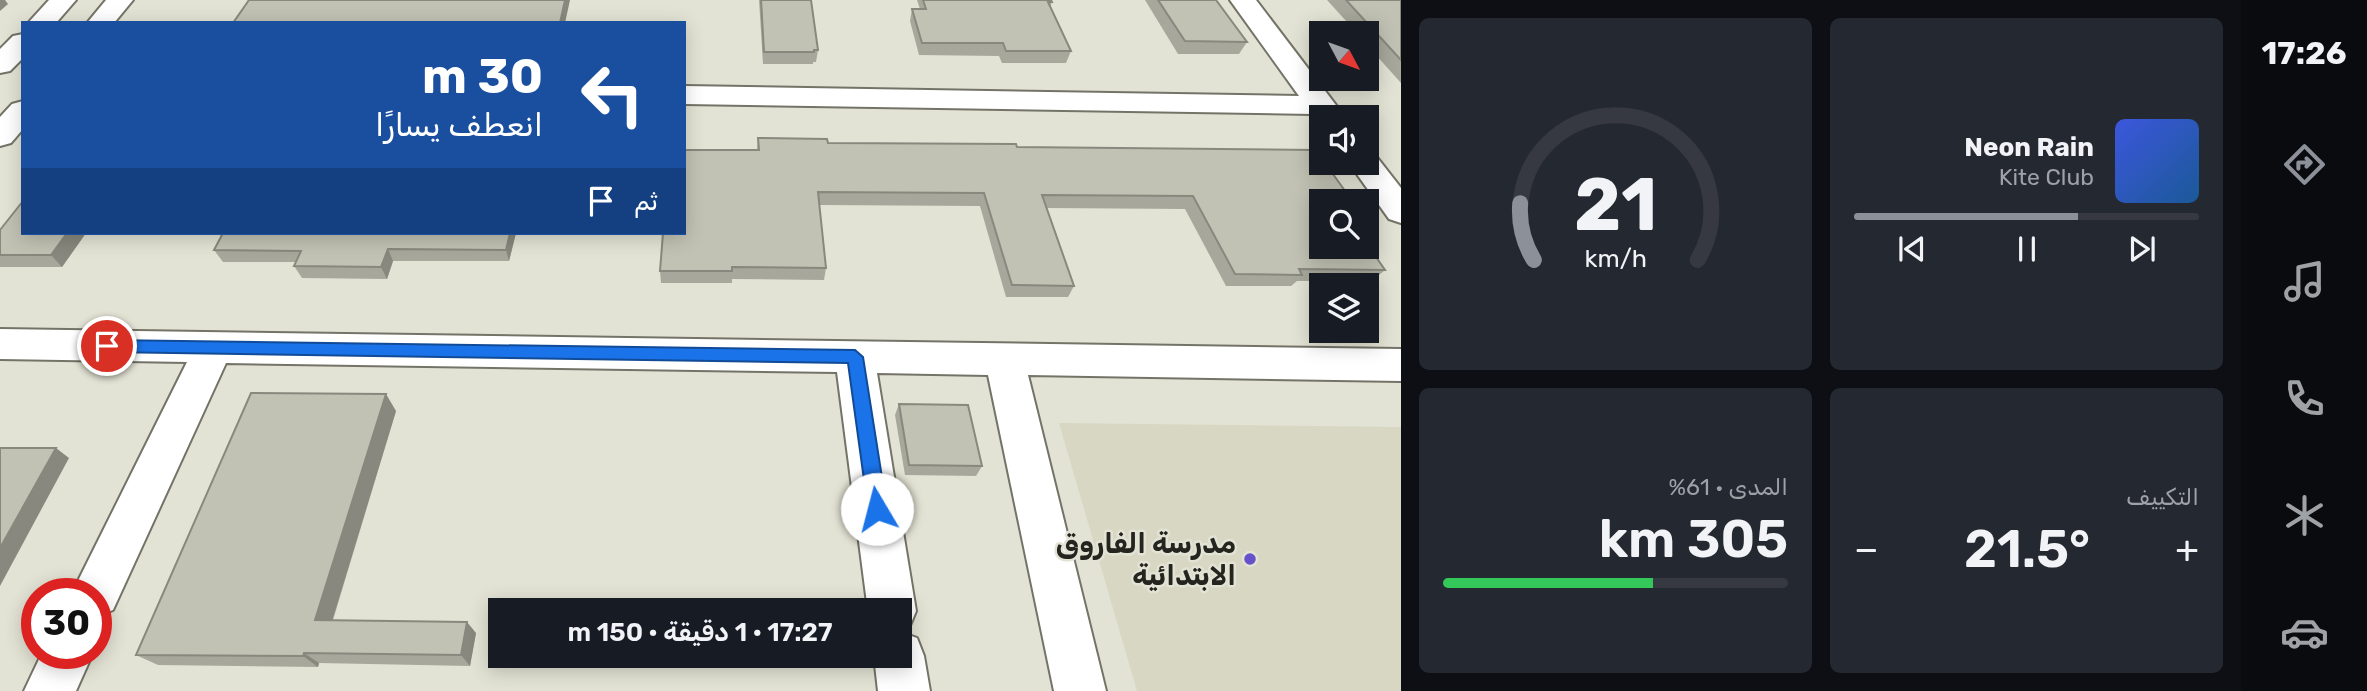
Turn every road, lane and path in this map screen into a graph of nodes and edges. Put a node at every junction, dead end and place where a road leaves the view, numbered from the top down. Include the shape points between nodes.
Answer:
1 (63, 0) edge
2 (120, 0) edge
3 (1243, 0) edge
4 (43, 21) edge
5 (102, 21) edge
6 (21, 44) edge
7 (0, 65) edge
8 (686, 95) edge
9 (1322, 105) edge
10 (1309, 111) edge
11 (21, 112) edge
12 (0, 136) edge
13 (1373, 175) edge
14 (1401, 211) edge
15 (0, 345) edge
16 (213, 348) junction
17 (855, 357) junction
18 (1004, 359) junction
19 (1401, 365) edge
20 (103, 578) edge
21 (890, 598) edge
22 (901, 668) edge
23 (60, 669) edge
24 (50, 691) edge
25 (904, 691) edge
26 (1080, 691) edge

1 - 4 street
2 - 5 street
3 - 9 street
6 - 7 street
8 - 10 street
11 - 12 street
13 - 14 street
15 - 16 street
16 - 17 street
16 - 20 street
17 - 18 street
17 - 21 street
18 - 19 street
18 - 26 street
22 - 25 street
23 - 24 street

